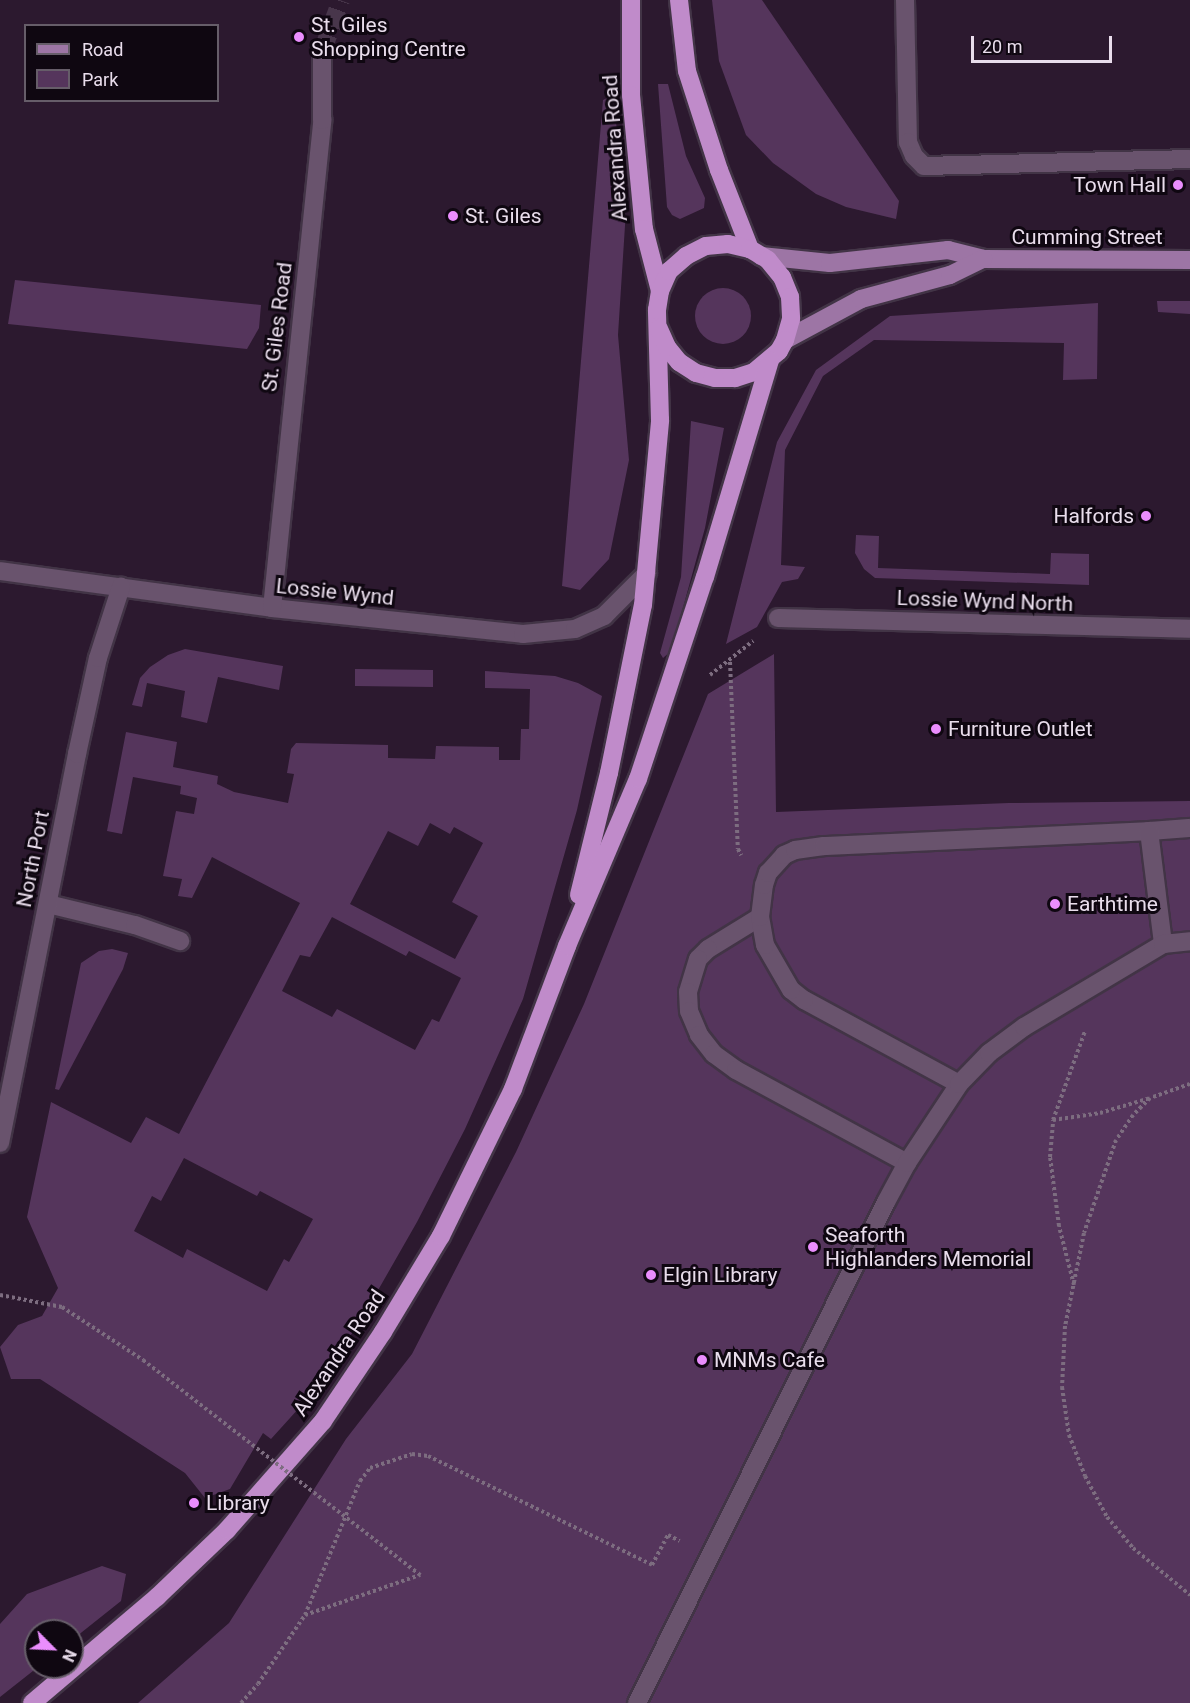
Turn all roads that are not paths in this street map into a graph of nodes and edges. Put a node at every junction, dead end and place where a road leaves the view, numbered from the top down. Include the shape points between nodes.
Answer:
1 (631, 0) edge
2 (679, 0) edge
3 (905, 0) edge
4 (322, 52) tunnel mouth
5 (1190, 159) edge
6 (755, 252) junction
7 (983, 259) junction
8 (1190, 260) edge
9 (660, 291) junction
10 (659, 329) junction
11 (785, 340) junction
12 (770, 361) junction
13 (0, 571) edge
14 (647, 573) junction
15 (122, 587) junction
16 (272, 608) junction
17 (778, 618) dead end
18 (1190, 629) edge
19 (1190, 828) edge
20 (1149, 831) junction
21 (48, 904) junction
22 (760, 917) junction
23 (180, 941) dead end
24 (1190, 941) edge
25 (1163, 944) junction
26 (567, 946) junction
27 (959, 1084) junction
28 (0, 1143) edge
29 (907, 1163) junction
30 (32, 1703) edge
31 (637, 1703) edge

1 - 9 highway, Alexandra Road via 631,95 641,206
2 - 6 highway via 687,71 719,170
3 - 5 street via 908,142 924,166
4 - 16 street, St. Giles Road via 322,120
6 - 7 main road, Cumming Street via 830,263 948,250
6 - 9 highway via 728,244 706,246 669,271
6 - 11 highway via 782,277 790,297 791,319
7 - 8 main road, Cumming Street
7 - 11 main road, Cumming Street via 950,275 861,299
9 - 10 highway
10 - 12 highway via 679,362 696,373 735,378
10 - 14 highway via 660,420
11 - 12 highway
12 - 26 highway via 705,577 638,779
13 - 15 street, Lossie Wynd
14 - 16 street, Lossie Wynd via 604,616 575,629 523,634
14 - 26 highway via 609,773
15 - 16 street, Lossie Wynd
15 - 21 street, North Port via 98,658
17 - 18 street, Lossie Wynd North
19 - 20 street
20 - 22 street via 807,847 784,855 768,873
20 - 25 street
21 - 23 street via 135,925
21 - 28 street, North Port
22 - 27 street via 765,945 791,990
22 - 29 street via 698,959 688,992 689,1011 699,1035 714,1054 736,1070
24 - 25 street
25 - 27 street via 1024,1027 989,1053
26 - 30 highway, Alexandra Road via 513,1089 441,1236 341,1397 227,1530 157,1597
27 - 29 street
29 - 31 street

